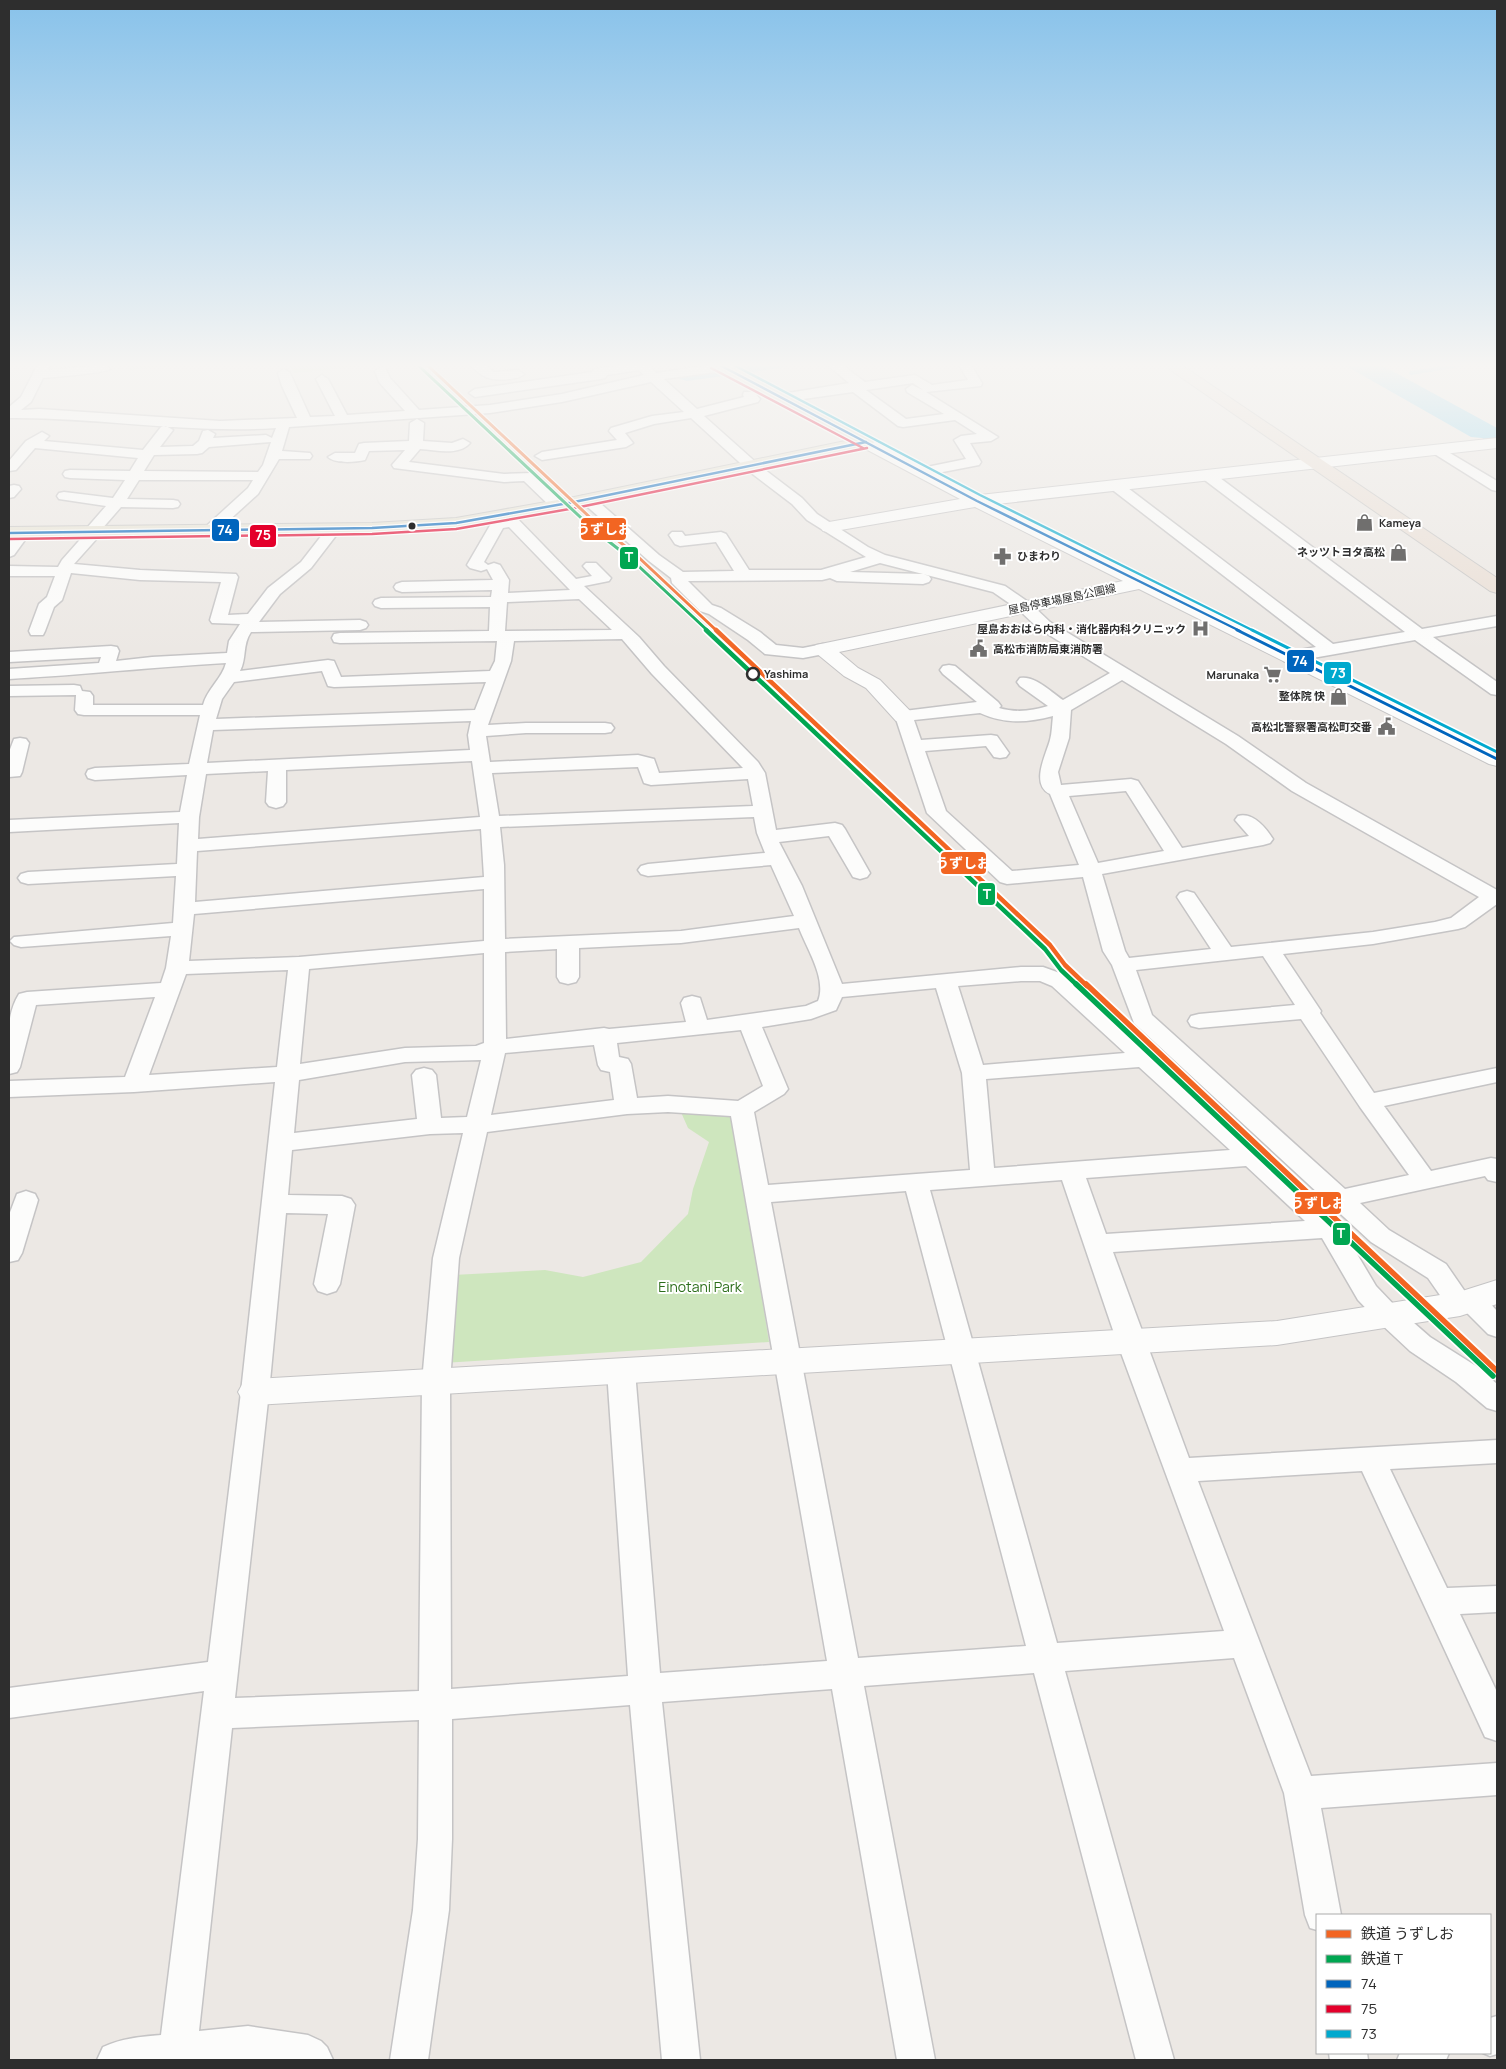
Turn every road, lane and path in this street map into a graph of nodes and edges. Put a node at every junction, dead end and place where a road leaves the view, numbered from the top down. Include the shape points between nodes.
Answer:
1 (18, 459) edge
2 (80, 459) edge
3 (145, 459) edge
4 (272, 459) edge
5 (405, 459) edge
6 (744, 459) edge
7 (779, 459) edge
8 (897, 459) edge
9 (972, 459) edge
10 (1319, 459) edge
11 (1319, 459) edge
12 (1357, 459) edge
13 (1452, 459) edge
14 (1324, 462) junction
15 (750, 464) junction
16 (11, 467) dead end
17 (922, 472) junction
18 (1207, 475) junction
19 (135, 476) junction
20 (262, 476) junction
21 (1115, 485) junction
22 (1497, 487) edge
23 (64, 496) dead end
24 (587, 499) junction
25 (977, 501) junction
26 (117, 503) junction
27 (172, 504) dead end
28 (557, 505) junction
29 (510, 518) junction
30 (829, 527) junction
31 (334, 529) junction
32 (210, 530) junction
33 (93, 532) junction
34 (16, 533) edge
35 (677, 535) dead end
36 (9, 552) edge
37 (880, 558) junction
38 (591, 566) dead end
39 (65, 570) junction
40 (9, 571) edge
41 (1497, 573) edge
42 (744, 575) junction
43 (822, 575) junction
44 (679, 577) junction
45 (956, 577) junction
46 (603, 578) junction
47 (1140, 583) junction
48 (402, 587) dead end
49 (1497, 587) edge
50 (578, 589) junction
51 (617, 590) dead end
52 (500, 595) junction
53 (381, 603) dead end
54 (1025, 608) junction
55 (1497, 621) edge
56 (249, 623) junction
57 (373, 625) dead end
58 (38, 631) dead end
59 (626, 634) junction
60 (1419, 635) junction
61 (502, 636) junction
62 (340, 638) dead end
63 (823, 649) junction
64 (1330, 651) junction
65 (9, 657) edge
66 (1290, 657) junction
67 (233, 658) junction
68 (106, 667) junction
69 (950, 670) dead end
70 (1122, 673) junction
71 (9, 674) edge
72 (498, 676) junction
73 (228, 678) junction
74 (1026, 682) dead end
75 (1497, 690) edge
76 (9, 692) edge
77 (982, 707) junction
78 (1062, 708) junction
79 (125, 710) junction
80 (904, 716) junction
81 (208, 718) junction
82 (120, 727) dead end
83 (605, 728) dead end
84 (481, 742) junction
85 (915, 746) junction
86 (1000, 753) dead end
87 (1497, 759) edge
88 (277, 765) junction
89 (198, 768) junction
90 (756, 773) junction
91 (95, 774) dead end
92 (1058, 791) junction
93 (276, 802) dead end
94 (762, 811) junction
95 (189, 817) junction
96 (1245, 820) dead end
97 (490, 822) junction
98 (9, 826) edge
99 (768, 837) junction
100 (188, 846) junction
101 (1177, 855) junction
102 (778, 858) junction
103 (187, 868) junction
104 (648, 870) dead end
105 (1090, 870) junction
106 (860, 873) dead end
107 (28, 878) dead end
108 (494, 882) junction
109 (1187, 897) dead end
110 (1495, 897) edge
111 (184, 908) junction
112 (806, 921) junction
113 (183, 929) junction
114 (21, 941) dead end
115 (568, 942) junction
116 (495, 946) junction
117 (1270, 949) junction
118 (1225, 954) junction
119 (299, 963) junction
120 (1123, 965) junction
121 (176, 968) junction
122 (568, 977) dead end
123 (945, 981) junction
124 (169, 989) junction
125 (833, 991) junction
126 (692, 1003) dead end
127 (1307, 1011) junction
128 (1199, 1021) dead end
129 (749, 1022) junction
130 (698, 1027) junction
131 (604, 1035) junction
132 (495, 1047) junction
133 (1143, 1059) junction
134 (9, 1067) edge
135 (974, 1073) junction
136 (287, 1074) junction
137 (424, 1075) dead end
138 (1497, 1075) edge
139 (134, 1084) junction
140 (9, 1089) edge
141 (1368, 1102) junction
142 (627, 1106) junction
143 (742, 1109) junction
144 (477, 1125) junction
145 (430, 1126) junction
146 (280, 1143) junction
147 (1251, 1157) junction
148 (1071, 1170) junction
149 (1497, 1174) edge
150 (983, 1177) junction
151 (1426, 1181) junction
152 (916, 1182) junction
153 (758, 1194) junction
154 (26, 1200) dead end
155 (1340, 1200) junction
156 (274, 1204) junction
157 (1329, 1228) junction
158 (1097, 1244) junction
159 (9, 1253) edge
160 (327, 1284) dead end
161 (1476, 1299) edge
162 (1389, 1316) junction
163 (1497, 1327) edge
164 (1131, 1342) junction
165 (963, 1352) junction
166 (787, 1362) junction
167 (621, 1372) junction
168 (436, 1382) junction
169 (255, 1392) junction
170 (1497, 1400) edge
171 (1497, 1451) edge
172 (1370, 1458) junction
173 (1179, 1470) junction
174 (1497, 1599) edge
175 (1439, 1602) junction
176 (1244, 1643) junction
177 (1046, 1658) junction
178 (222, 1674) junction
179 (844, 1674) junction
180 (645, 1689) junction
181 (9, 1703) edge
182 (436, 1705) junction
183 (217, 1714) junction
184 (1497, 1726) edge
185 (1497, 1779) edge
186 (1301, 1793) junction
187 (1323, 1914) edge
188 (178, 2051) junction
189 (1428, 2054) edge
190 (116, 2060) edge
191 (314, 2060) edge
192 (409, 2060) edge
193 (681, 2060) edge
194 (916, 2060) edge
195 (1155, 2060) edge
196 (1416, 2060) edge

1 - 16 street
2 - 19 street via 71,472
3 - 19 street
4 - 20 street
5 - 28 street via 399,465 504,478 527,476
6 - 15 street
7 - 15 main road
8 - 17 main road, 屋島停車場屋島公園線
9 - 17 street via 974,462
10 - 14 highway
11 - 14 highway
12 - 14 main road
13 - 22 street
14 - 18 main road
14 - 41 highway
14 - 49 highway
15 - 24 main road
15 - 30 street via 812,517
17 - 25 main road, 屋島停車場屋島公園線
18 - 21 main road
18 - 60 street
19 - 20 street via 203,471
19 - 26 street
20 - 32 street via 253,491
21 - 25 main road
21 - 64 street
23 - 26 street
24 - 28 main road
24 - 44 street
25 - 30 main road
25 - 47 main road, 屋島停車場屋島公園線
26 - 27 street
26 - 33 street
28 - 29 main road
29 - 31 main road
29 - 50 street
29 - 52 street via 498,525 475,565 488,567 501,580
30 - 37 street
31 - 32 main road
31 - 56 street via 306,565 274,590
32 - 33 main road
33 - 34 main road
33 - 39 street via 67,563
34 - 36 street
35 - 42 street via 680,541 721,537
37 - 43 street
37 - 45 street
38 - 46 street
39 - 40 street
39 - 56 street via 230,577 218,620
39 - 58 street via 54,600 47,604
42 - 43 street
42 - 44 street
43 - 45 street
44 - 63 street via 678,580 706,608 754,636 771,650 803,653
45 - 54 street via 999,589
46 - 50 street
46 - 51 street
47 - 54 main road, 屋島停車場屋島公園線
47 - 66 main road
48 - 52 street
50 - 52 street
50 - 59 street
52 - 53 street
52 - 61 street via 496,624
54 - 63 main road, 屋島停車場屋島公園線
54 - 70 street via 1044,625
55 - 60 street
56 - 57 street
56 - 67 street via 237,641
59 - 61 street
59 - 90 street
60 - 64 street
60 - 75 street
61 - 62 street
61 - 72 street via 503,661
63 - 80 main road via 851,672 873,684
64 - 66 street
65 - 68 street via 110,651
66 - 87 main road
67 - 68 street
67 - 73 street via 234,666
68 - 71 street
69 - 77 street via 992,706
70 - 78 street
70 - 110 street via 1232,740 1299,786
72 - 73 street via 334,682 328,665
72 - 84 street
73 - 81 street via 213,699
74 - 78 street
76 - 79 street via 79,693 84,710
77 - 78 street via 1008,717
77 - 80 street
78 - 92 street via 1060,738 1048,772 1052,788
79 - 81 street
79 - 82 street
80 - 85 street
81 - 84 street
81 - 89 street
83 - 84 street via 526,728
84 - 88 street via 349,770
84 - 90 street via 638,761 647,763 651,779
84 - 97 street
85 - 86 street via 991,740
85 - 105 street via 937,813 1007,878
88 - 89 street
88 - 93 street
89 - 91 street
89 - 95 street
90 - 94 street via 760,782
92 - 101 street via 1131,785
92 - 105 street
94 - 97 street
94 - 99 street
95 - 98 street
95 - 100 street
96 - 101 street via 1263,840
97 - 100 street
97 - 108 street
99 - 102 street
99 - 106 street via 836,829
100 - 103 street
101 - 105 street
102 - 104 street
102 - 112 street
103 - 107 street
103 - 111 street
105 - 120 street via 1114,951
108 - 111 street
108 - 116 street
109 - 118 street
110 - 117 street via 1458,923 1373,938
111 - 113 street
112 - 115 street via 681,937
112 - 125 street
113 - 114 street
113 - 121 street
115 - 116 street
115 - 122 street
116 - 119 street
116 - 132 street
117 - 118 street
117 - 127 street via 1310,1011
118 - 120 street
119 - 121 street
119 - 136 street
120 - 155 street via 1142,1018
121 - 124 street
123 - 125 street
123 - 133 street via 1043,974 1060,981
123 - 135 street
124 - 134 street via 27,999
124 - 139 street
125 - 129 street via 828,1005 811,1012
126 - 130 street
127 - 128 street
127 - 141 street
129 - 130 street
129 - 143 street via 776,1089
130 - 131 street
131 - 132 street
131 - 142 street via 609,1065 620,1064
132 - 136 street via 479,1053 405,1055
132 - 144 street
133 - 135 street
133 - 147 street
135 - 150 street
136 - 139 street
136 - 146 street
137 - 145 street
138 - 141 street
139 - 140 street
141 - 151 street
142 - 143 street via 668,1104
142 - 144 street
143 - 153 street
144 - 145 street
144 - 168 street via 446,1258
145 - 146 street
146 - 156 street
147 - 148 street
147 - 157 street
148 - 150 street
148 - 158 street
149 - 151 street via 1491,1166
150 - 152 street
151 - 155 street
152 - 153 street
152 - 165 street
153 - 166 street
154 - 159 street
155 - 161 street via 1380,1236
156 - 160 street via 342,1205
156 - 169 street
157 - 158 street
157 - 162 street via 1367,1293
158 - 164 street
161 - 162 main road
161 - 163 street
162 - 164 main road via 1276,1333
162 - 170 street via 1420,1344 1466,1374
164 - 165 main road
164 - 173 street
165 - 166 main road
165 - 177 street
166 - 167 main road
166 - 179 street
167 - 168 main road
167 - 180 street
168 - 169 main road
168 - 182 street
169 - 178 street
171 - 172 street
172 - 173 street
172 - 175 street
173 - 176 street
174 - 175 street
175 - 184 street
176 - 177 street
176 - 186 street
177 - 179 street
177 - 195 street
178 - 181 street
178 - 183 street
179 - 180 street
179 - 194 street
180 - 182 street
180 - 193 street
182 - 183 street
182 - 192 street via 431,1910
183 - 188 street
185 - 186 street
186 - 187 street
188 - 190 street
188 - 191 street via 248,2045 308,2054
189 - 196 street

